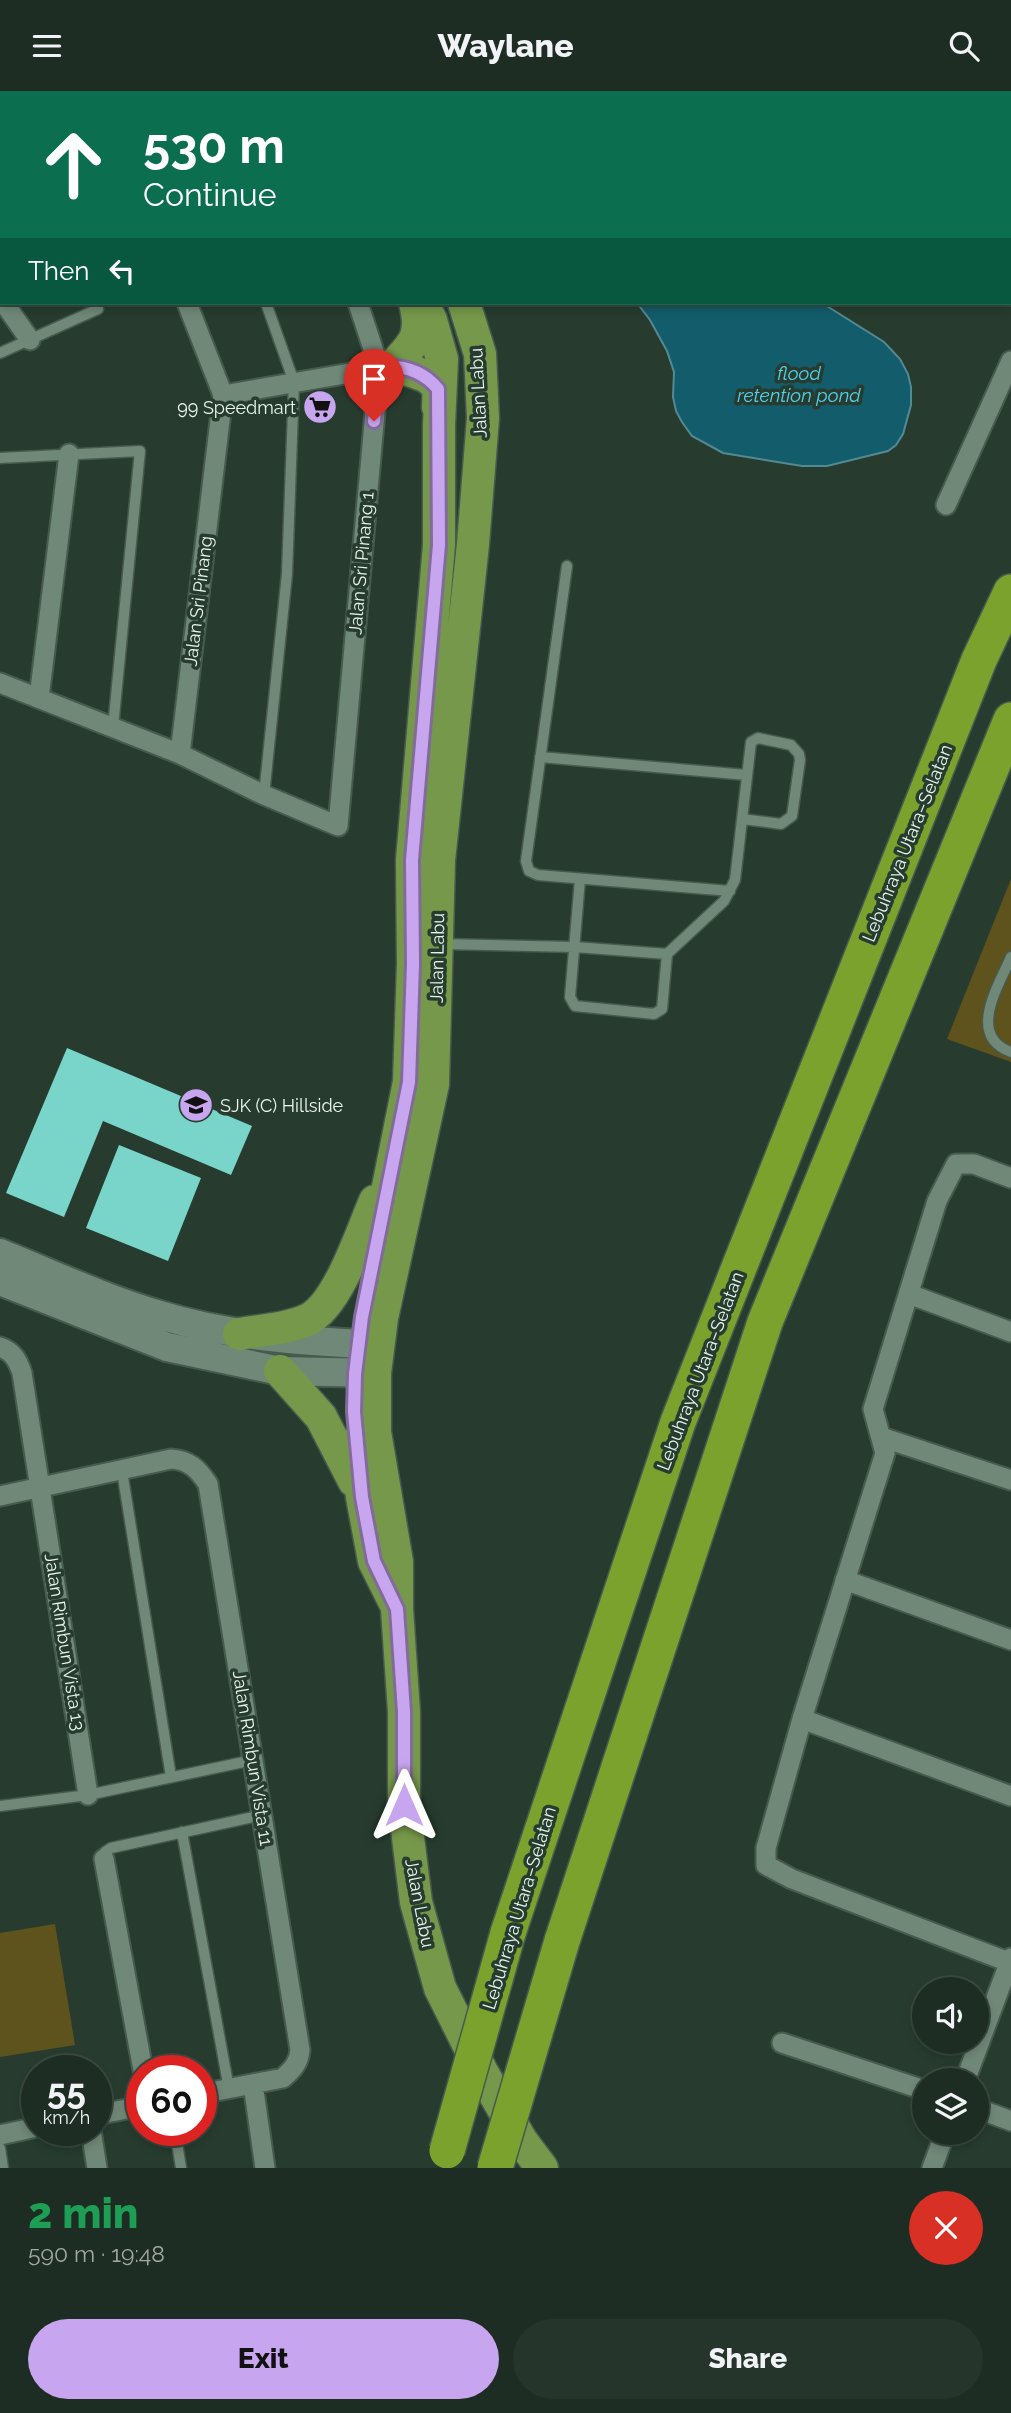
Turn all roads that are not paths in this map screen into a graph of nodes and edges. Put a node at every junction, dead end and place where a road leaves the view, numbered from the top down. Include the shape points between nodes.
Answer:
1 (6, 305) edge
2 (95, 305) edge
3 (188, 305) edge
4 (267, 305) edge
5 (359, 305) edge
6 (415, 305) edge
7 (423, 305) edge
8 (463, 305) edge
9 (464, 305) edge
10 (30, 340) junction
11 (0, 353) edge
12 (442, 359) junction
13 (1011, 361) edge
14 (386, 367) junction
15 (293, 382) junction
16 (223, 395) junction
17 (439, 425) junction
18 (69, 454) junction
19 (0, 457) edge
20 (946, 505) dead end
21 (567, 566) dead end
22 (1011, 592) edge
23 (0, 683) edge
24 (38, 698) junction
25 (1011, 720) edge
26 (113, 727) junction
27 (180, 754) junction
28 (540, 757) junction
29 (747, 775) junction
30 (264, 795) junction
31 (742, 819) junction
32 (580, 879) junction
33 (730, 891) junction
34 (438, 944) junction
35 (575, 947) junction
36 (667, 954) junction
37 (1011, 957) edge
38 (1011, 1052) edge
39 (394, 1156) junction
40 (1011, 1178) edge
41 (0, 1253) edge
42 (0, 1281) edge
43 (908, 1294) junction
44 (1011, 1332) edge
45 (239, 1334) junction
46 (0, 1347) edge
47 (366, 1359) junction
48 (280, 1371) junction
49 (881, 1437) junction
50 (122, 1471) junction
51 (1011, 1480) edge
52 (41, 1488) junction
53 (0, 1496) edge
54 (362, 1497) junction
55 (845, 1580) junction
56 (397, 1609) junction
57 (1011, 1640) edge
58 (802, 1719) junction
59 (253, 1760) junction
60 (171, 1777) junction
61 (88, 1795) junction
62 (1011, 1796) edge
63 (0, 1805) edge
64 (262, 1815) junction
65 (182, 1832) junction
66 (104, 1859) joint
67 (1010, 1961) edge
68 (782, 2043) dead end
69 (140, 2055) edge
70 (970, 2068) edge
71 (253, 2084) junction
72 (912, 2086) edge
73 (229, 2089) junction
74 (217, 2091) edge
75 (989, 2113) edge
76 (1011, 2121) edge
77 (21, 2130) edge
78 (0, 2135) edge
79 (941, 2145) edge
80 (94, 2146) edge
81 (178, 2146) edge
82 (0, 2148) edge
83 (445, 2159) edge
84 (3, 2168) edge
85 (97, 2168) edge
86 (181, 2168) edge
87 (265, 2168) edge
88 (495, 2168) edge
89 (542, 2168) edge
90 (932, 2168) edge

1 - 10 street
2 - 10 lane via 98,309
3 - 16 street, Jalan Sri Pinang
4 - 15 lane
5 - 14 street, Jalan Sri Pinang 1
6 - 14 main road via 417,338
7 - 12 main road, Jalan Labu
8 - 12 main road via 457,351
9 - 34 main road, Jalan Labu via 480,354 483,418 439,860
10 - 11 lane
12 - 14 street
12 - 17 main road, Jalan Labu
13 - 20 street
14 - 15 street
14 - 17 main road via 429,379 438,389
14 - 30 street, Jalan Sri Pinang 1 via 338,826
15 - 16 street
15 - 30 lane via 287,574
16 - 27 street, Jalan Sri Pinang
17 - 39 main road, Jalan Labu via 439,545 412,860 409,1082
18 - 19 lane
18 - 24 street
18 - 26 lane via 140,451
21 - 28 lane
22 - 83 highway, Lebuhraya Utara–Selatan, bridge via 979,660 678,1422 508,1933
23 - 24 street
24 - 26 street
25 - 88 highway, bridge via 765,1322 562,1941
26 - 27 street
27 - 30 street
28 - 29 lane
28 - 32 lane via 526,861 538,875
29 - 31 lane
29 - 31 lane via 754,739 791,745 799,754 792,816 787,822
31 - 33 lane
32 - 33 lane
32 - 35 lane
33 - 36 lane
34 - 35 lane
34 - 47 main road, Jalan Labu via 433,1084
35 - 36 lane
35 - 36 lane via 570,997 575,1006 654,1014 662,1009
37 - 38 lane via 988,1010 991,1038
39 - 45 main road via 337,1288 323,1309 292,1325
39 - 47 main road, Jalan Labu
40 - 43 street via 974,1164 956,1164 937,1201
41 - 45 street via 159,1315
42 - 48 street via 167,1347
43 - 44 street
43 - 49 street via 873,1409
45 - 47 street
46 - 52 street, Jalan Rimbun Vista 13 via 14,1356 22,1373
47 - 48 street
47 - 54 main road, Jalan Labu via 354,1412
47 - 56 main road, Jalan Labu via 397,1562
48 - 54 main road via 321,1417
49 - 51 street
49 - 55 street via 885,1453
50 - 52 street
50 - 59 street, Jalan Rimbun Vista 11 via 182,1460 208,1484
50 - 60 lane
52 - 53 street
52 - 61 street, Jalan Rimbun Vista 13
54 - 56 main road, Jalan Labu via 374,1561
55 - 57 street
55 - 58 street
56 - 89 main road, Jalan Labu via 404,1805 416,1902 439,1987 520,2140
58 - 62 street
58 - 67 street via 766,1848 766,1865 792,1879
59 - 60 lane
59 - 64 street, Jalan Rimbun Vista 11
60 - 61 lane
61 - 63 lane
64 - 65 lane
64 - 71 street, Jalan Rimbun Vista 11 via 300,2059 283,2078
65 - 66 lane via 111,1847
65 - 73 lane
66 - 69 street
67 - 70 street
68 - 72 street
71 - 73 street
71 - 87 street
73 - 74 street
75 - 76 street
77 - 78 street
79 - 90 street
80 - 85 street
81 - 86 lane
82 - 84 lane

